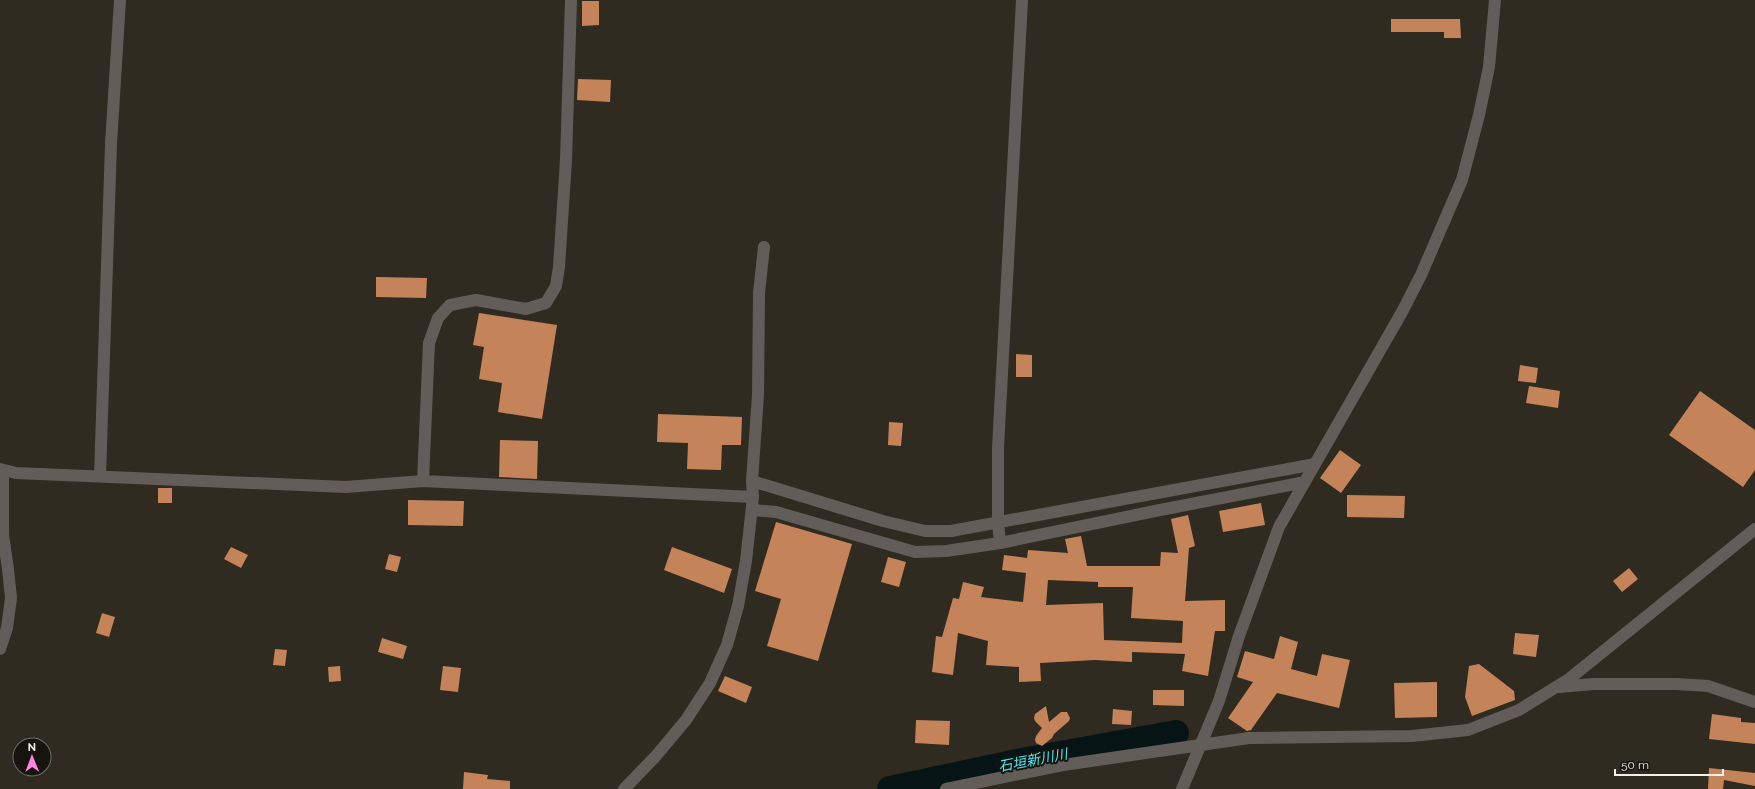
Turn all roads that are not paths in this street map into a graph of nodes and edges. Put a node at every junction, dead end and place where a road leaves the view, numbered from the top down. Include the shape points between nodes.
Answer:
1 (120, 0) edge
2 (571, 0) edge
3 (1022, 0) edge
4 (1495, 0) edge
5 (764, 247) dead end
6 (1315, 464) junction
7 (1, 470) edge
8 (100, 476) junction
9 (423, 481) junction
10 (752, 481) junction
11 (1305, 482) junction
12 (753, 497) junction
13 (752, 510) junction
14 (998, 522) junction
15 (1755, 529) edge
16 (1000, 543) junction
17 (0, 649) edge
18 (1555, 687) junction
19 (1755, 702) edge
20 (1201, 745) junction
21 (624, 789) edge
22 (946, 789) edge
23 (1182, 789) edge

1 - 8 street
2 - 9 street via 566,160 556,286 546,303 526,309 476,300 450,304 438,318 429,343
3 - 14 street via 998,448
4 - 6 street via 1489,66 1462,180 1405,306
5 - 10 street via 759,293 758,396
6 - 11 street
6 - 14 street
7 - 8 street via 16,473
7 - 17 street via 3,534 11,598 7,628
8 - 9 street via 346,487
9 - 12 street
10 - 12 street
10 - 14 street via 883,521 925,531 951,531
11 - 16 street
11 - 20 street via 1279,527 1239,636 1219,702
12 - 13 street
13 - 16 street via 776,512 915,552 946,552
13 - 21 street via 738,606 727,645 710,683 686,720
14 - 16 street
15 - 18 street via 1569,679
18 - 19 street via 1608,684 1708,686
18 - 20 street via 1519,710 1468,730 1412,736 1249,738
20 - 22 street via 1063,765
20 - 23 street

